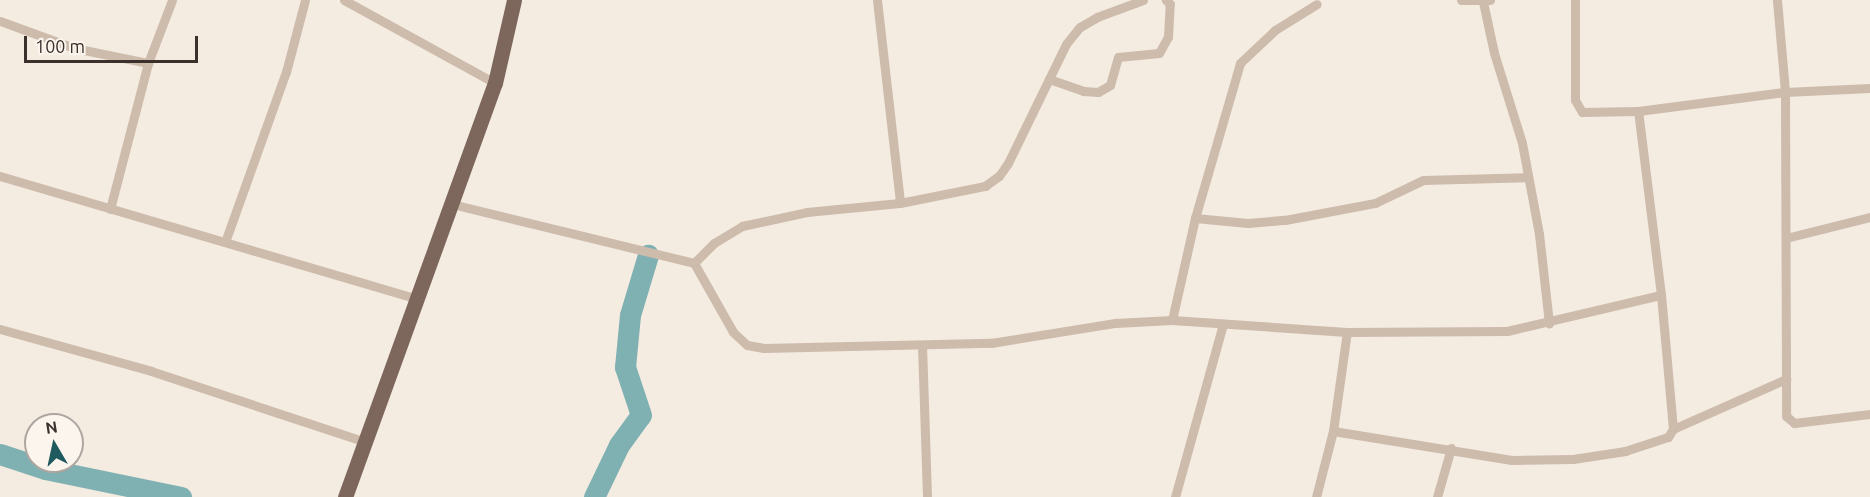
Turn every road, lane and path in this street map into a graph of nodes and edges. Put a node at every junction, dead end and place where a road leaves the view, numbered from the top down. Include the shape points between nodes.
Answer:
1 (172, 0) edge
2 (305, 0) edge
3 (344, 0) edge
4 (514, 0) edge
5 (877, 0) edge
6 (1143, 0) edge
7 (1166, 0) edge
8 (1461, 0) edge
9 (1575, 0) edge
10 (1777, 0) edge
11 (1487, 1) edge
12 (1317, 4) dead end
13 (0, 21) edge
14 (148, 63) junction
15 (1049, 79) junction
16 (495, 83) junction
17 (1870, 88) edge
18 (1785, 93) junction
19 (1638, 111) junction
20 (0, 176) edge
21 (1528, 177) junction
22 (900, 203) junction
23 (452, 204) junction
24 (110, 209) junction
25 (1870, 217) edge
26 (1195, 218) junction
27 (1786, 238) junction
28 (225, 242) junction
29 (694, 263) junction
30 (1661, 295) junction
31 (414, 298) junction
32 (1172, 320) junction
33 (1549, 323) junction
34 (1223, 324) junction
35 (0, 329) edge
36 (1347, 332) junction
37 (922, 345) junction
38 (1786, 379) junction
39 (1870, 414) edge
40 (1673, 429) junction
41 (1332, 431) junction
42 (363, 441) junction
43 (1451, 448) junction
44 (345, 497) edge
45 (927, 497) edge
46 (1175, 497) edge
47 (1316, 497) edge
48 (1437, 497) edge

1 - 14 street
2 - 28 street via 286,72
3 - 16 street
4 - 16 main road
5 - 22 street
6 - 15 street via 1080,27 1066,44
7 - 15 street via 1170,4 1168,38 1159,53 1118,57 1110,85 1098,92
8 - 11 street
9 - 19 street via 1577,108 1582,112
10 - 18 street
11 - 21 street
12 - 26 street via 1275,30 1240,63
13 - 14 street via 74,48
14 - 24 street
15 - 22 street via 999,176 963,193
16 - 23 main road
17 - 18 street
18 - 19 street
18 - 27 street
19 - 30 street
20 - 24 street
21 - 26 street via 1423,180 1375,203 1285,220 1248,223
21 - 33 street
22 - 29 street via 807,212 742,226 714,243
23 - 29 street
23 - 31 main road
24 - 28 street
25 - 27 street
26 - 32 street
27 - 38 street
28 - 31 street
29 - 37 street via 733,332 747,345
30 - 33 street
30 - 40 street
31 - 42 main road
32 - 34 street
32 - 37 street via 1115,323 991,343
33 - 36 street via 1464,333
34 - 36 street
34 - 46 street
35 - 42 street via 151,371
36 - 41 street
37 - 45 street
38 - 39 street via 1788,421
38 - 40 street
40 - 43 street via 1656,442 1573,459 1512,460
41 - 43 street
41 - 47 street
42 - 44 main road
43 - 48 street

